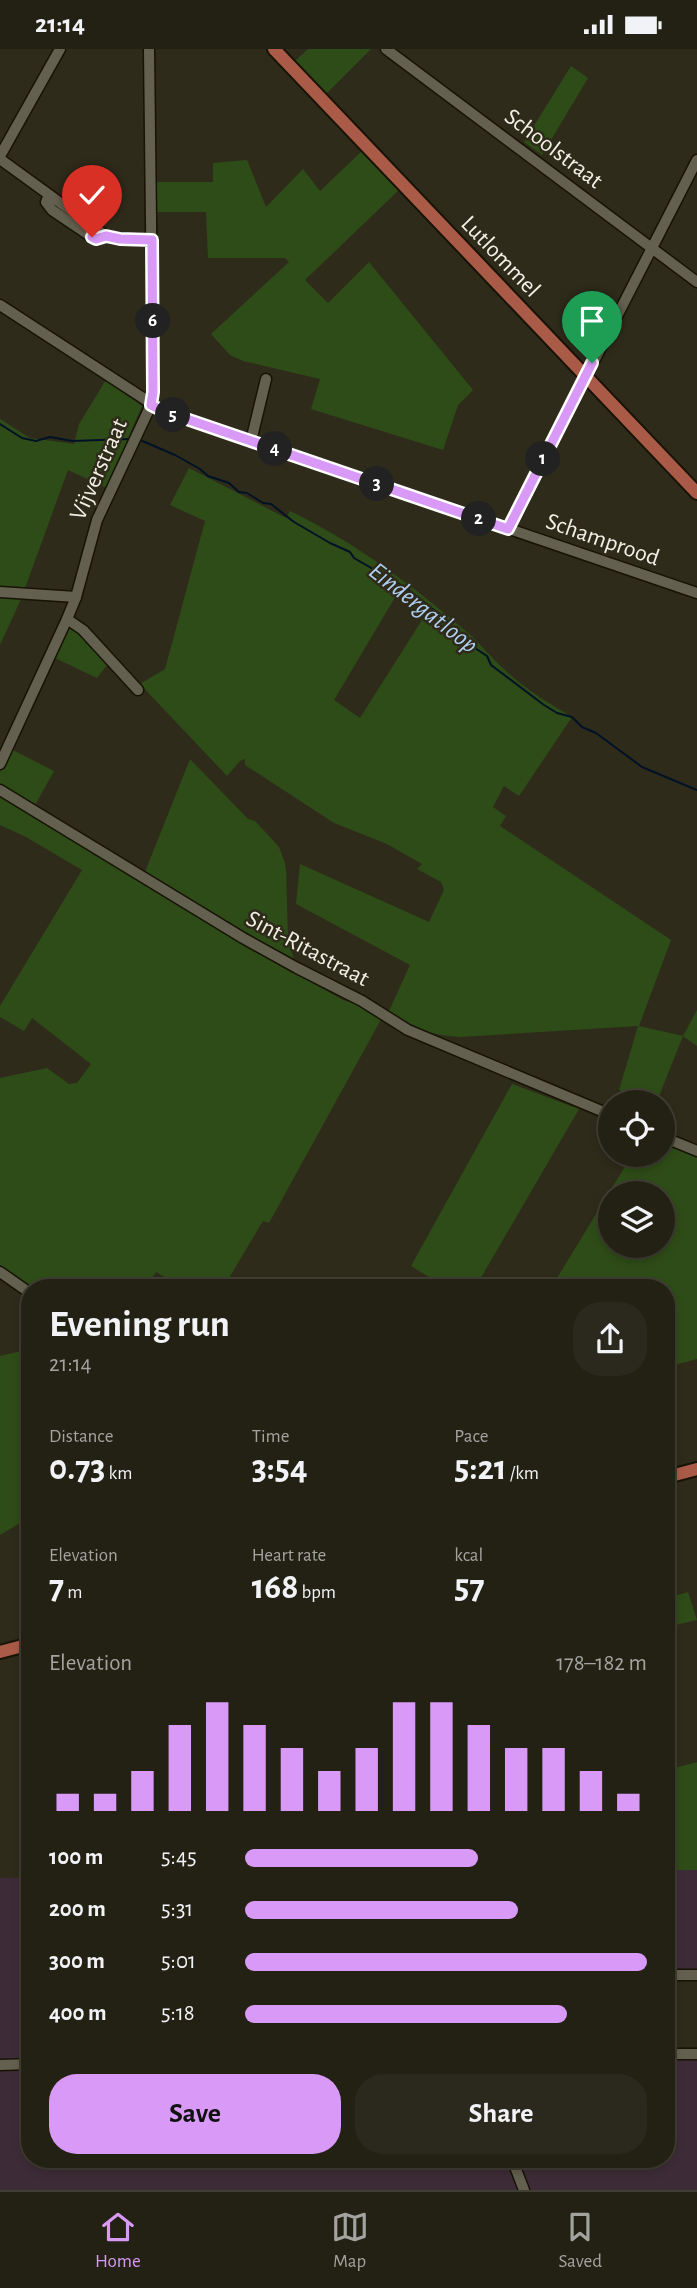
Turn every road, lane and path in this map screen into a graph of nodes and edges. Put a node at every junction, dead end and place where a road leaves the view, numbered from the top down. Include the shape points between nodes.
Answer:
1 (60, 49) edge
2 (149, 49) edge
3 (274, 49) edge
4 (387, 49) edge
5 (0, 158) edge
6 (697, 160) edge
7 (152, 240) junction
8 (652, 247) junction
9 (697, 282) edge
10 (0, 306) edge
11 (585, 376) junction
12 (266, 379) dead end
13 (151, 405) junction
14 (251, 441) junction
15 (697, 493) edge
16 (508, 529) junction
17 (0, 592) edge
18 (697, 593) edge
19 (76, 597) junction
20 (67, 619) junction
21 (138, 690) dead end
22 (0, 764) edge
23 (0, 790) edge
24 (598, 1110) edge
25 (675, 1142) edge
26 (697, 1151) edge
27 (0, 1272) edge
28 (21, 1287) edge
29 (697, 1469) edge
30 (675, 1475) edge
31 (21, 1646) edge
32 (0, 1652) edge
33 (675, 1975) edge
34 (697, 1975) edge
35 (675, 2054) edge
36 (697, 2054) edge
37 (21, 2064) edge
38 (0, 2065) edge
39 (515, 2168) edge
40 (524, 2190) edge

1 - 5 street
2 - 7 street, Vijverstraat
3 - 11 main road, Lutlommel
4 - 8 street, Schoolstraat
5 - 7 street via 106,236
6 - 8 street
7 - 13 street, Vijverstraat
8 - 9 street, Schoolstraat
8 - 11 street
10 - 13 street, Schamprood
11 - 15 main road, Lutlommel
11 - 16 street
12 - 14 street
13 - 14 street, Schamprood
13 - 19 street, Vijverstraat via 91,535
14 - 16 street, Schamprood
16 - 18 street, Schamprood
17 - 19 street
19 - 20 street, Vijverstraat
20 - 21 street via 83,630
20 - 22 street, Vijverstraat
23 - 24 street, Sint-Ritastraat via 254,944 408,1030
25 - 26 street
27 - 28 street
29 - 30 main road
31 - 32 main road
33 - 34 street
35 - 36 street
37 - 38 street
39 - 40 street

